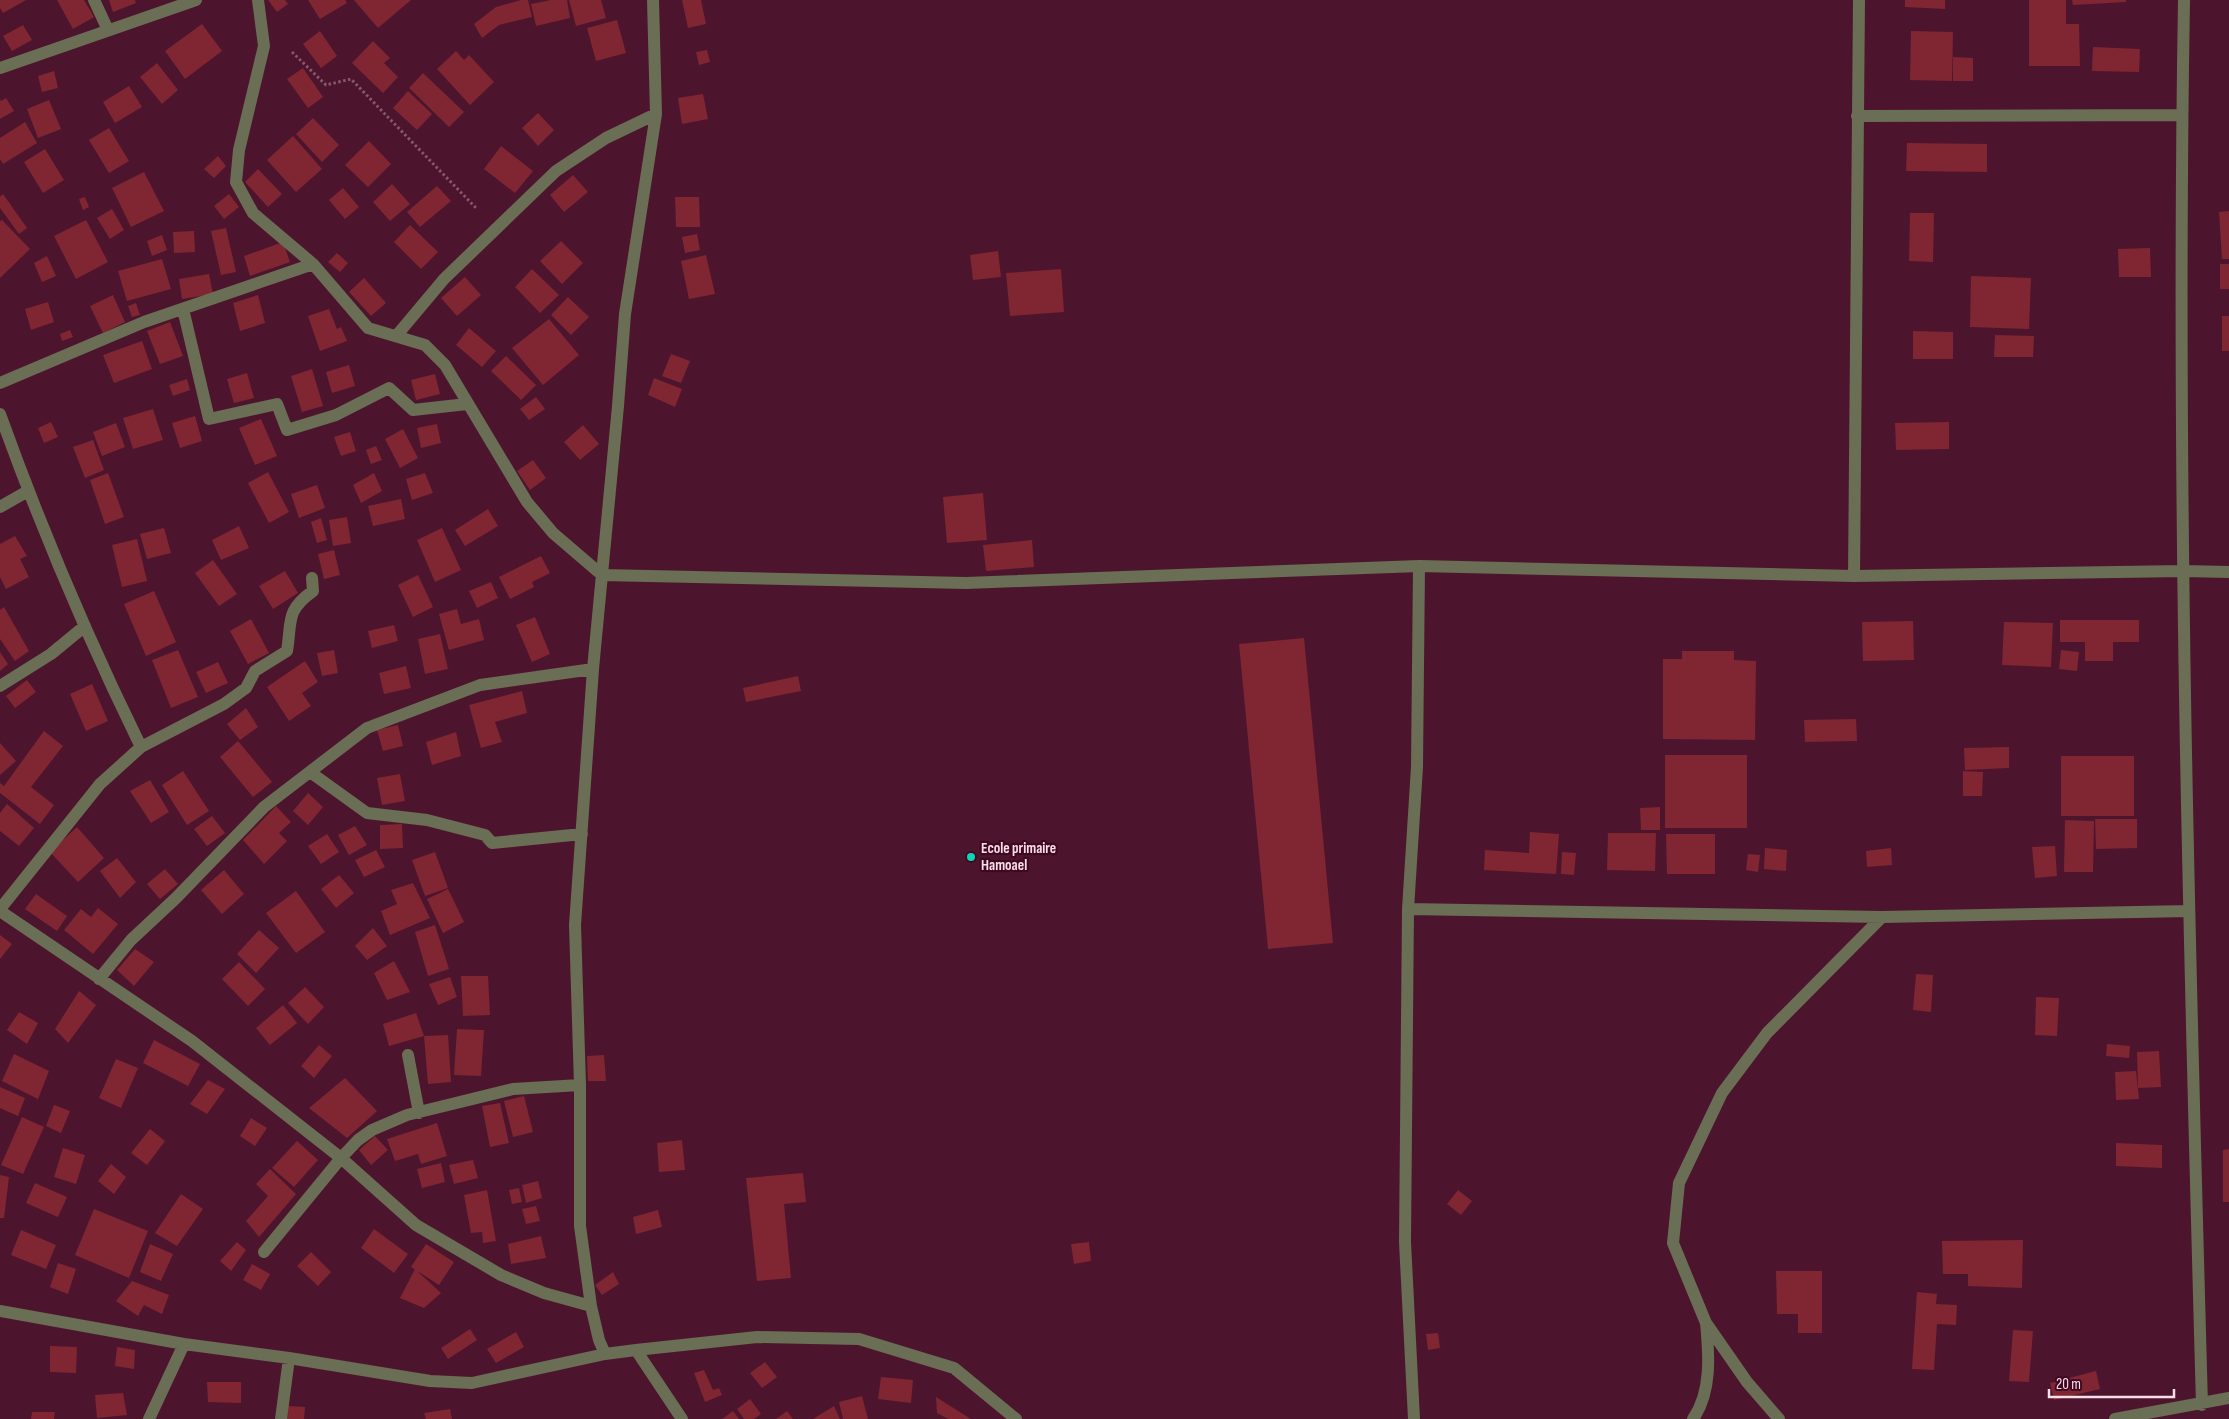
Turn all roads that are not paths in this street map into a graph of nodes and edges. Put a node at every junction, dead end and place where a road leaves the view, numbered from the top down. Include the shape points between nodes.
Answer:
1 (94, 0) edge
2 (196, 0) edge
3 (258, 0) edge
4 (653, 0) edge
5 (1859, 0) edge
6 (2184, 0) edge
7 (108, 30) junction
8 (0, 68) edge
9 (656, 114) junction
10 (2182, 114) junction
11 (1857, 116) junction
12 (312, 264) junction
13 (183, 309) junction
14 (397, 335) junction
15 (0, 383) edge
16 (467, 404) junction
17 (0, 414) edge
18 (28, 491) junction
19 (0, 507) edge
20 (1419, 566) junction
21 (2184, 571) junction
22 (2229, 572) edge
23 (602, 575) junction
24 (1854, 576) junction
25 (312, 578) dead end
26 (85, 626) junction
27 (593, 669) junction
28 (0, 686) edge
29 (141, 747) junction
30 (310, 772) junction
31 (582, 834) junction
32 (1408, 909) junction
33 (0, 910) edge
34 (2189, 911) junction
35 (1882, 917) junction
36 (99, 979) junction
37 (408, 1055) dead end
38 (580, 1085) junction
39 (419, 1113) junction
40 (341, 1158) junction
41 (264, 1252) dead end
42 (591, 1306) junction
43 (0, 1311) edge
44 (1706, 1323) junction
45 (184, 1344) junction
46 (636, 1350) junction
47 (605, 1354) junction
48 (289, 1358) junction
49 (2229, 1398) edge
50 (2202, 1404) junction
51 (149, 1419) edge
52 (281, 1419) edge
53 (682, 1419) edge
54 (1016, 1419) edge
55 (1414, 1419) edge
56 (1693, 1419) edge
57 (1779, 1419) edge
58 (2115, 1419) edge

1 - 7 street
2 - 7 street
3 - 12 street via 264,46 239,150 236,182 253,213
4 - 9 street
5 - 11 street
6 - 10 street
7 - 8 street
9 - 14 street via 606,138 556,172 444,279
9 - 23 street via 624,314
10 - 11 street
10 - 21 street
11 - 24 street
12 - 13 street
12 - 14 street via 368,328
13 - 15 street via 144,322
13 - 16 street via 209,418 277,404 287,430 336,415 389,388 413,410
14 - 16 street via 425,345 433,352
16 - 23 street via 527,502 553,533
17 - 18 street
18 - 19 street
18 - 26 street
20 - 23 street via 966,583
20 - 24 street
20 - 32 street via 1417,767
21 - 22 street
21 - 24 street
21 - 34 street
23 - 27 street
25 - 29 street via 313,591 299,602 289,621 291,631 287,651 255,672 246,688 224,704
26 - 28 street via 51,654
26 - 29 street
27 - 30 street via 480,685 367,728
27 - 31 street
29 - 33 street via 100,784
30 - 31 street via 367,813 427,820 485,835 492,843
30 - 36 street via 264,807 131,940
31 - 38 street via 576,925
32 - 35 street
32 - 55 street via 1405,1242
33 - 36 street
34 - 35 street
34 - 50 street
35 - 44 street via 1761,1040 1722,1093 1679,1183 1674,1243
36 - 40 street via 192,1040
37 - 39 street
38 - 39 street via 513,1089
38 - 42 street via 580,1226
39 - 40 street via 372,1130
40 - 41 street
40 - 42 street via 416,1225 502,1275 544,1293
42 - 47 street
43 - 45 street
44 - 56 street via 1709,1365 1699,1411
44 - 57 street via 1747,1382
45 - 48 street
45 - 51 street
46 - 47 street
46 - 53 street
46 - 54 street via 757,1337 859,1339 954,1368
47 - 48 street via 472,1383 430,1381
48 - 52 street
49 - 50 street
50 - 58 street

